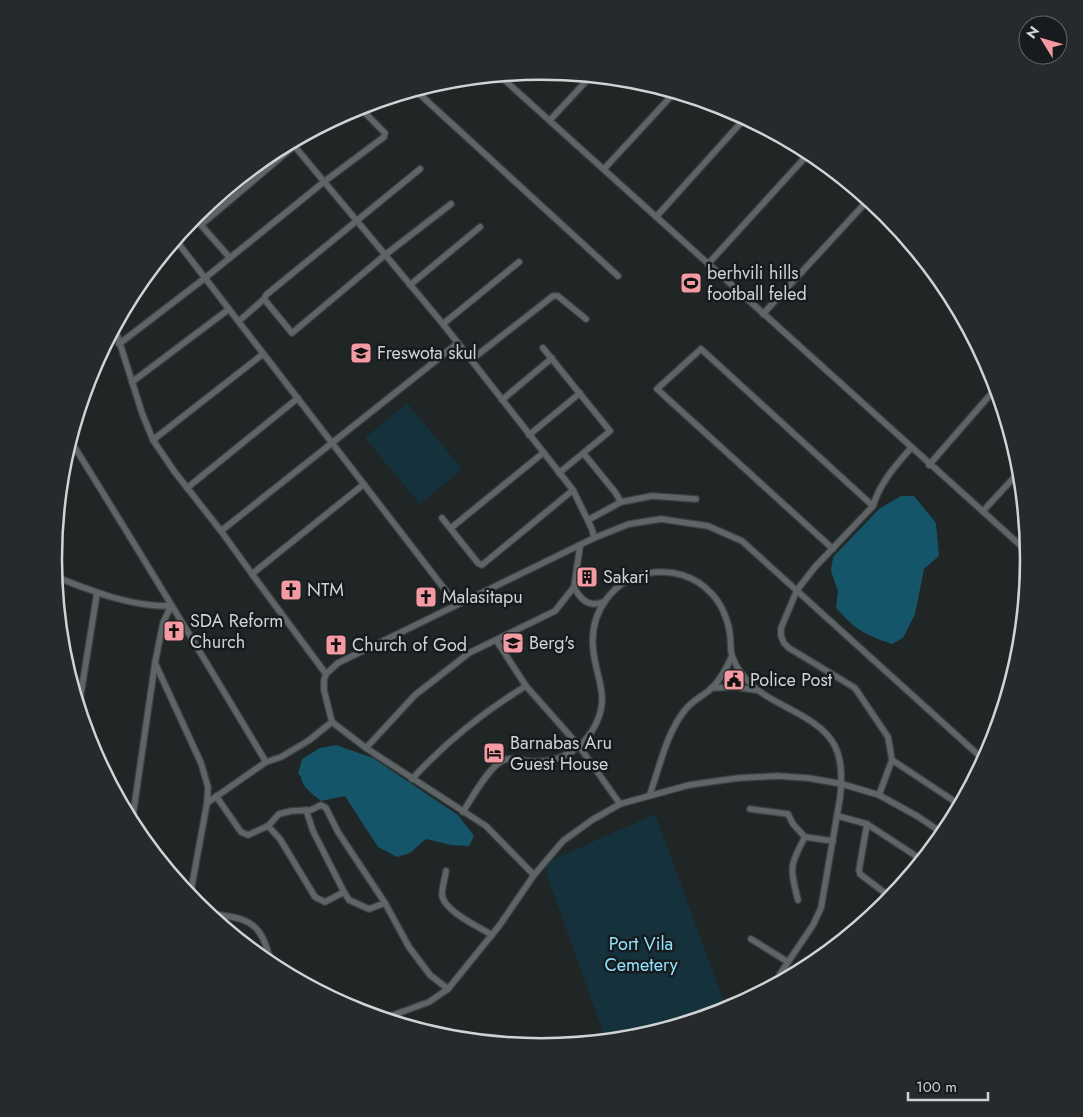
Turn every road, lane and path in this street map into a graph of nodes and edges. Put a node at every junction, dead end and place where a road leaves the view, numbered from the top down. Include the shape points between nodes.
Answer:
1 (507, 81) edge
2 (584, 82) edge
3 (421, 95) edge
4 (670, 97) edge
5 (366, 113) edge
6 (550, 120) junction
7 (741, 123) edge
8 (296, 148) edge
9 (805, 158) edge
10 (274, 161) edge
11 (420, 169) dead end
12 (604, 169) junction
13 (325, 181) junction
14 (451, 204) dead end
15 (863, 204) edge
16 (656, 217) junction
17 (356, 220) junction
18 (480, 227) dead end
19 (179, 245) edge
20 (385, 255) junction
21 (230, 258) junction
22 (519, 262) dead end
23 (708, 264) junction
24 (618, 276) dead end
25 (205, 278) junction
26 (410, 285) junction
27 (264, 299) junction
28 (228, 309) junction
29 (763, 314) junction
30 (586, 319) dead end
31 (239, 321) junction
32 (443, 324) junction
33 (117, 337) edge
34 (458, 343) junction
35 (119, 344) junction
36 (544, 348) dead end
37 (263, 354) junction
38 (552, 358) junction
39 (471, 360) junction
40 (132, 382) junction
41 (580, 394) junction
42 (991, 394) edge
43 (298, 398) junction
44 (502, 400) junction
45 (530, 435) junction
46 (153, 440) junction
47 (331, 442) junction
48 (911, 448) junction
49 (76, 449) edge
50 (543, 452) junction
51 (584, 454) junction
52 (929, 464) junction
53 (559, 472) junction
54 (1013, 478) edge
55 (364, 484) junction
56 (187, 488) junction
57 (573, 490) junction
58 (696, 499) dead end
59 (621, 502) junction
60 (873, 506) junction
61 (983, 511) junction
62 (442, 518) dead end
63 (588, 520) junction
64 (452, 528) junction
65 (221, 531) junction
66 (594, 538) junction
67 (1020, 544) edge
68 (580, 546) junction
69 (833, 549) junction
70 (252, 574) junction
71 (63, 580) edge
72 (574, 587) junction
73 (797, 590) junction
74 (96, 593) junction
75 (603, 602) junction
76 (456, 604) junction
77 (171, 606) junction
78 (496, 640) junction
79 (732, 656) junction
80 (155, 663) junction
81 (326, 674) junction
82 (526, 686) junction
83 (711, 688) junction
84 (81, 690) edge
85 (758, 691) junction
86 (332, 722) junction
87 (578, 746) junction
88 (366, 748) junction
89 (978, 755) edge
90 (892, 760) junction
91 (266, 762) junction
92 (412, 779) junction
93 (842, 784) junction
94 (650, 794) junction
95 (880, 794) junction
96 (216, 796) junction
97 (954, 801) edge
98 (207, 803) junction
99 (620, 804) junction
100 (134, 809) edge
101 (750, 809) dead end
102 (306, 810) junction
103 (463, 812) junction
104 (838, 816) junction
105 (867, 824) junction
106 (268, 826) junction
107 (937, 829) edge
108 (805, 837) junction
109 (833, 841) junction
110 (917, 856) edge
111 (446, 871) dead end
112 (534, 876) junction
113 (192, 885) edge
114 (344, 892) junction
115 (884, 892) edge
116 (798, 900) dead end
117 (385, 903) junction
118 (222, 915) edge
119 (492, 934) junction
120 (751, 939) dead end
121 (269, 952) edge
122 (788, 962) junction
123 (780, 973) edge
124 (448, 990) junction
125 (395, 1014) edge

1 - 6 street
2 - 6 street
3 - 24 street
4 - 12 street
5 - 13 street via 386,135
6 - 12 street
7 - 16 street
8 - 13 street
9 - 23 street
10 - 21 street via 201,225
11 - 17 street
12 - 16 street
13 - 17 street
13 - 21 street
14 - 20 street
15 - 29 street
16 - 23 street
17 - 20 street
17 - 27 street
18 - 26 street
19 - 25 street
20 - 26 street
20 - 27 street via 292,333
21 - 25 street
22 - 32 street
23 - 29 street
25 - 28 street
25 - 35 street
26 - 32 street
27 - 31 street
28 - 31 street
28 - 40 street
29 - 48 street
30 - 39 street via 558,296 553,296
31 - 37 street
32 - 34 street
33 - 35 street
34 - 39 street
34 - 47 street
35 - 40 street
36 - 38 street
37 - 43 street
37 - 46 street
38 - 41 street
38 - 44 street
39 - 44 street
40 - 46 street
41 - 45 street
41 - 51 street via 610,431
42 - 52 street
43 - 47 street
43 - 56 street
44 - 45 street
45 - 50 street
46 - 56 street
47 - 55 street
47 - 65 street
48 - 52 street
48 - 60 street via 892,468 876,494
49 - 77 street
50 - 53 street
50 - 64 street
51 - 53 street
51 - 59 street
52 - 61 street
53 - 57 street
54 - 61 street
55 - 70 street
55 - 76 street
56 - 65 street
57 - 63 street
57 - 64 street via 482,565
58 - 59 street via 652,496
59 - 63 street
60 - 69 street
60 - 69 street via 701,349 657,389
61 - 67 street
62 - 64 street
63 - 66 street
65 - 70 street
66 - 68 street
66 - 73 street via 630,524 661,519 708,526 742,540
68 - 72 street
68 - 76 street
69 - 73 street
70 - 81 street
71 - 74 street
72 - 75 street via 586,602 596,605
72 - 78 street via 554,611
73 - 89 street
73 - 90 street via 781,628 784,643 856,688 888,736
74 - 77 street via 154,606
74 - 84 street
75 - 79 street via 617,587 635,577 657,571 684,575 699,582 721,606 728,626
75 - 87 street via 594,628 593,643 602,684 602,702 595,725
76 - 81 street via 338,663
77 - 80 street via 163,622
77 - 91 street
78 - 82 street
78 - 88 street via 469,653 415,695
79 - 83 street
79 - 85 street
80 - 98 street via 202,764 208,787
80 - 100 street
81 - 86 street via 324,690
82 - 87 street
82 - 92 street via 460,731
83 - 85 street via 735,687
83 - 94 street via 692,702 676,724
85 - 93 street via 809,720 830,738 838,750
86 - 88 street
86 - 91 street via 308,741
87 - 99 street
87 - 103 street via 555,760 510,759 499,762
88 - 92 street
90 - 95 street
90 - 97 street
91 - 96 street
92 - 103 street
93 - 94 street via 793,777 738,778
93 - 95 street
93 - 104 street
94 - 99 street
95 - 107 street
96 - 98 street
96 - 106 street via 241,832 248,836
98 - 113 street
99 - 112 street via 563,841
101 - 108 street via 788,814
102 - 106 street via 279,814
102 - 114 street
102 - 117 street via 321,805 326,808
103 - 112 street via 486,826
104 - 105 street
104 - 109 street
105 - 110 street
105 - 115 street via 860,874
106 - 114 street via 280,839 315,897 325,902
108 - 109 street
108 - 116 street via 791,865
109 - 122 street via 821,908
111 - 119 street via 443,902
112 - 119 street
114 - 117 street via 350,900 369,909
117 - 124 street via 409,947 430,975
118 - 121 street via 256,927
119 - 124 street
120 - 122 street
122 - 123 street
124 - 125 street via 429,1002

